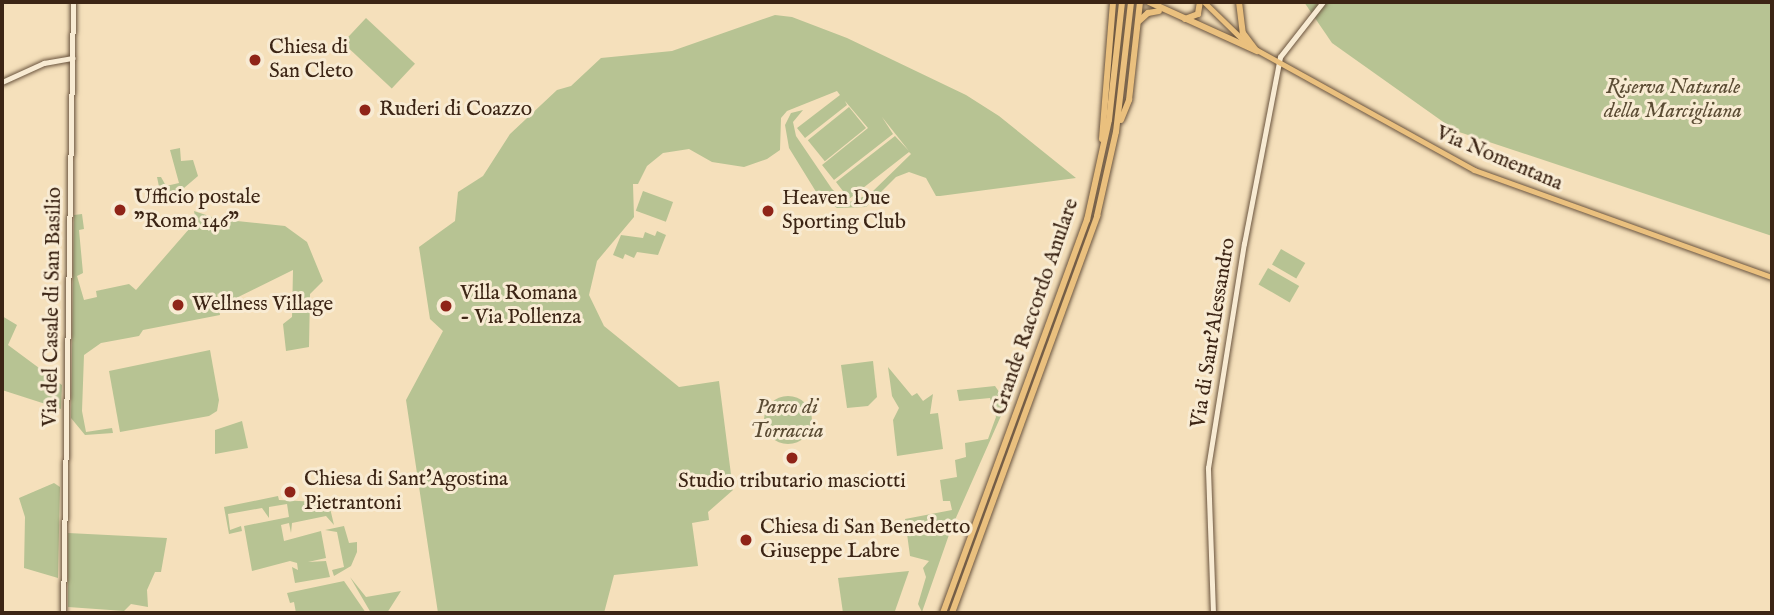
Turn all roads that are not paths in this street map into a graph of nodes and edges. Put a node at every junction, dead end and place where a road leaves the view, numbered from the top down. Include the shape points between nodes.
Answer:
1 (73, 2) edge
2 (1113, 2) edge
3 (1122, 2) edge
4 (1131, 2) edge
5 (1140, 2) edge
6 (1149, 2) edge
7 (1202, 2) edge
8 (1239, 2) edge
9 (1322, 2) edge
10 (1162, 11) junction
11 (1180, 18) junction
12 (1138, 23) junction
13 (1257, 51) junction
14 (73, 58) junction
15 (1279, 61) junction
16 (2, 82) edge
17 (1116, 132) junction
18 (1103, 155) junction
19 (1772, 277) edge
20 (63, 613) edge
21 (943, 613) edge
22 (952, 613) edge
23 (1213, 613) edge

1 - 14 street, Via del Casale di San Basilio
2 - 18 highway
3 - 18 highway, Grande Raccordo Anulare
4 - 17 highway, Grande Raccordo Anulare
5 - 12 highway
6 - 10 highway
7 - 11 highway via 1196,16
7 - 13 main road, Via Nomentana
8 - 13 highway via 1243,33
9 - 15 street
10 - 11 highway
10 - 12 highway via 1148,13
11 - 13 highway
12 - 17 highway via 1128,102
13 - 15 main road, Via Nomentana
14 - 16 street via 44,63
14 - 20 street, Via del Casale di San Basilio
15 - 19 main road, Via Nomentana via 1469,167
15 - 23 street, Via di Sant'Alessandro via 1208,468
17 - 22 highway, Grande Raccordo Anulare via 1082,265
18 - 21 highway, Grande Raccordo Anulare via 1067,280

